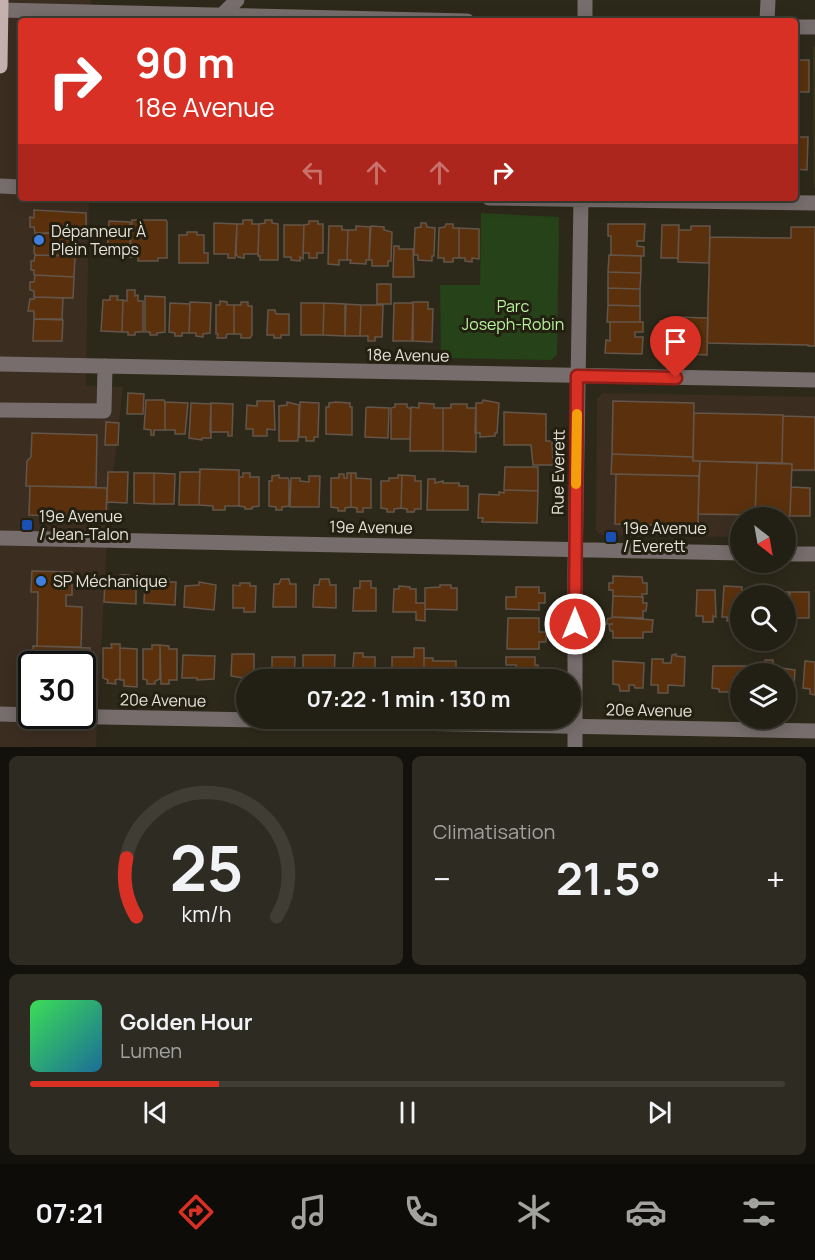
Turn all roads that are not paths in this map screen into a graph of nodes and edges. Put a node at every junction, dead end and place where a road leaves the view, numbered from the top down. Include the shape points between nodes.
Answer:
1 (237, 0) edge
2 (585, 0) edge
3 (768, 0) edge
4 (1, 7) edge
5 (221, 16) junction
6 (319, 18) edge
7 (585, 18) edge
8 (767, 18) edge
9 (798, 27) edge
10 (815, 27) edge
11 (0, 66) edge
12 (0, 186) edge
13 (18, 187) edge
14 (581, 201) edge
15 (715, 201) edge
16 (815, 203) edge
17 (0, 364) edge
18 (105, 366) junction
19 (577, 376) junction
20 (815, 380) edge
21 (0, 410) edge
22 (0, 538) edge
23 (575, 549) junction
24 (730, 553) edge
25 (796, 554) edge
26 (815, 554) edge
27 (576, 669) edge
28 (0, 714) edge
29 (18, 715) edge
30 (96, 717) edge
31 (236, 720) edge
32 (581, 727) edge
33 (576, 729) edge
34 (815, 731) edge
35 (575, 747) edge

1 - 5 street
2 - 7 street
3 - 8 street
4 - 5 street
4 - 11 main road
5 - 6 street
9 - 10 street
12 - 13 street
14 - 19 street, Rue Everett
15 - 16 street
17 - 18 street, 18e Avenue
18 - 19 street, 18e Avenue
18 - 21 street via 104,411
19 - 20 street, 18e Avenue
19 - 23 street, Rue Everett
22 - 23 street, 19e Avenue
23 - 24 street, 19e Avenue
23 - 27 street, Rue Everett
25 - 26 street
28 - 29 street
30 - 31 street, 20e Avenue
32 - 34 street, 20e Avenue
33 - 35 street, Rue Everett

